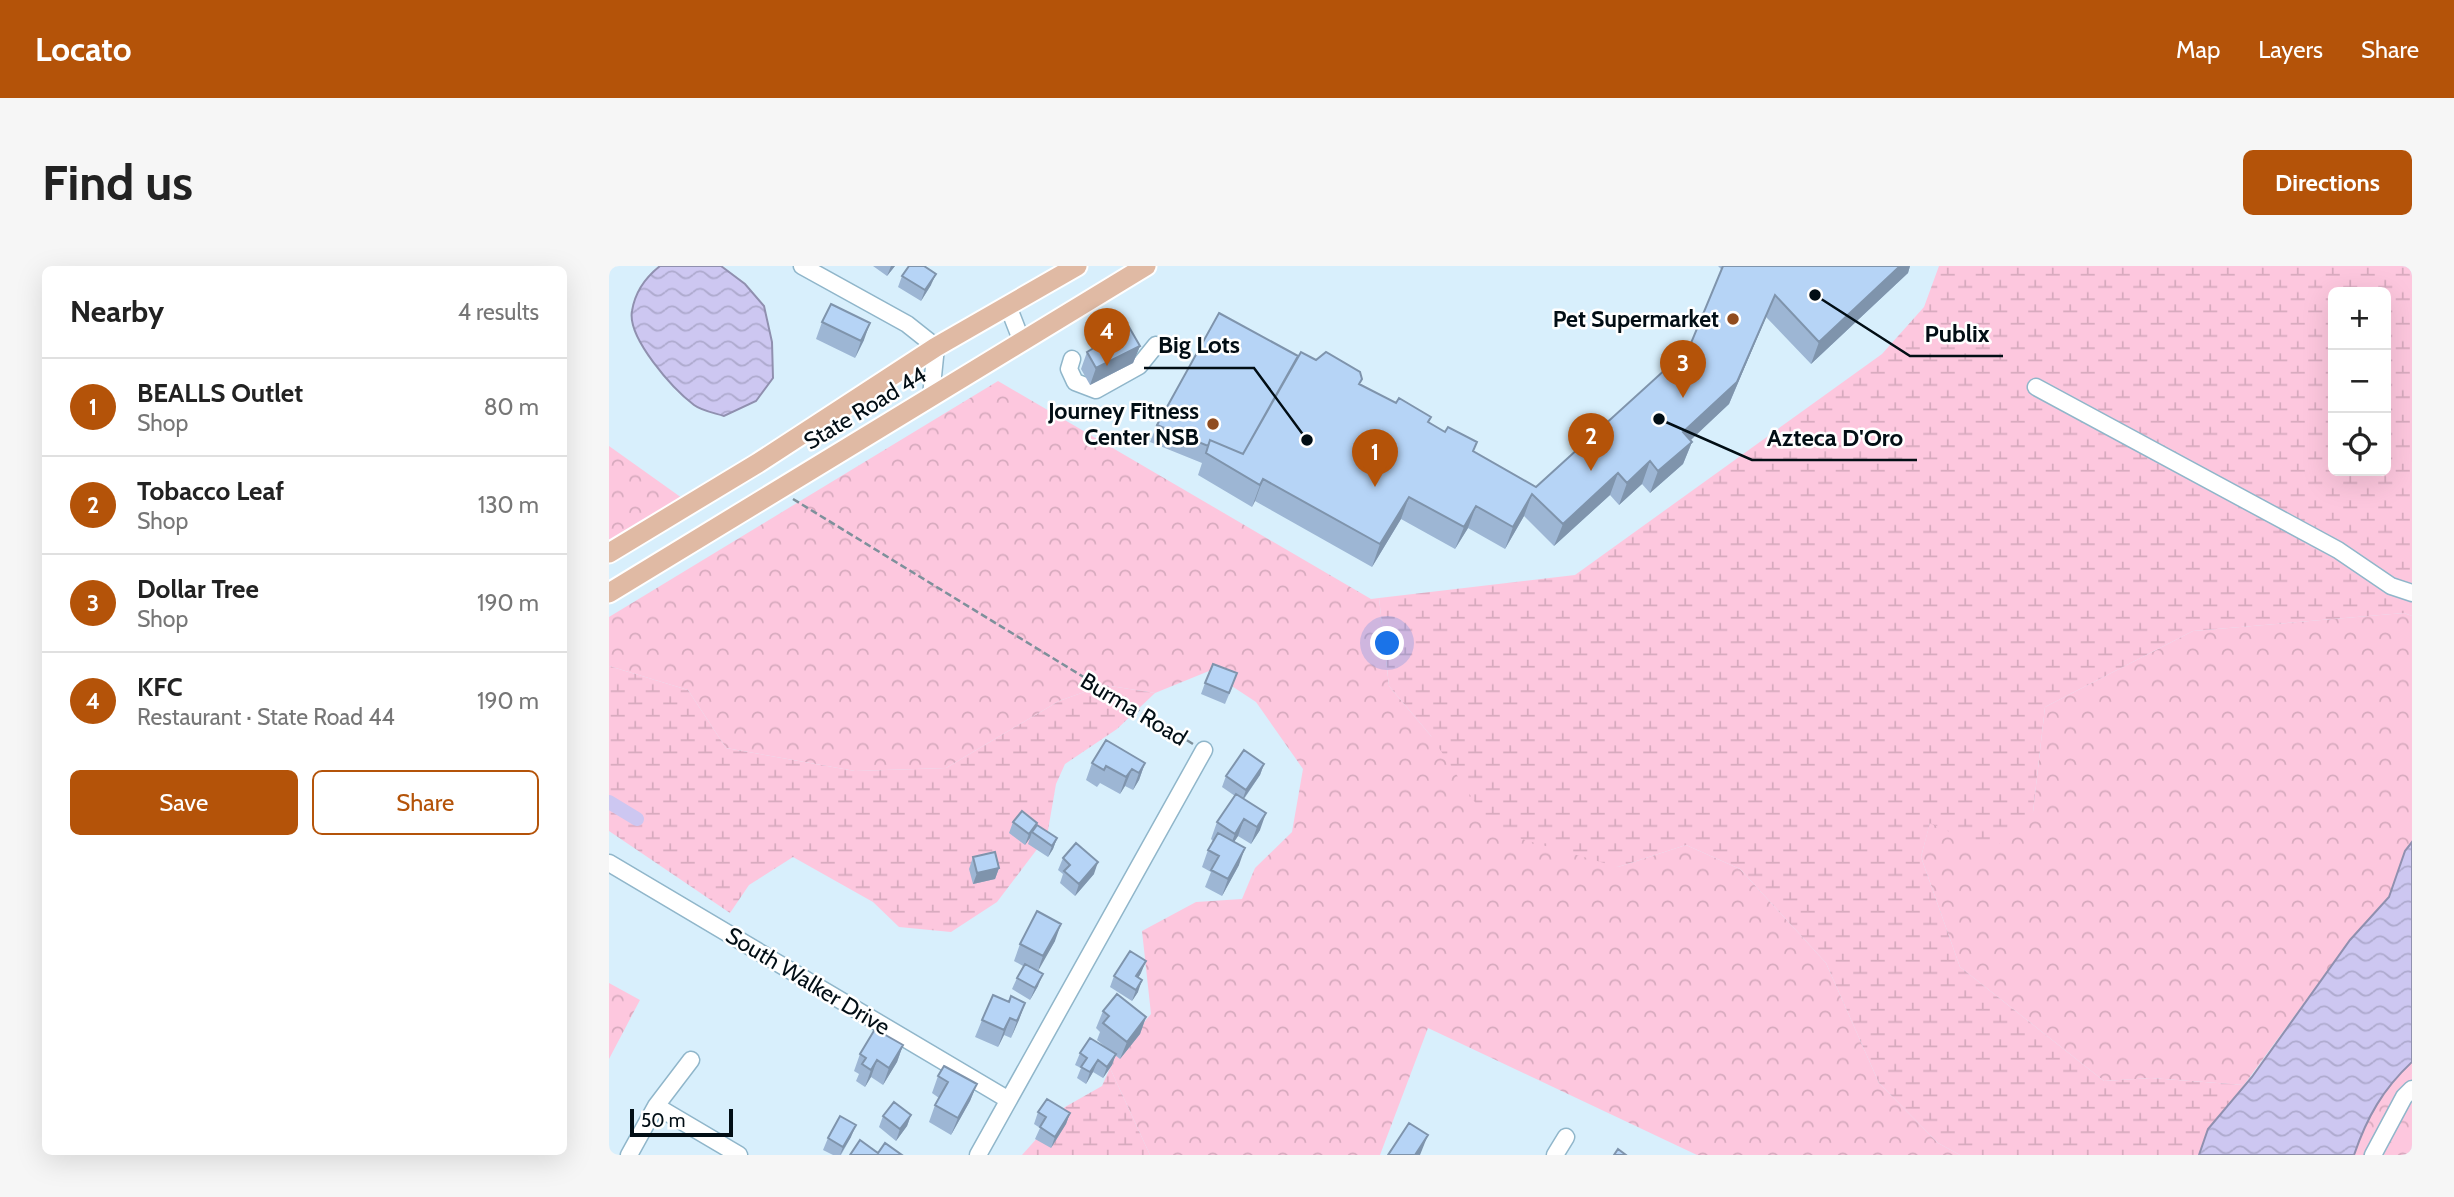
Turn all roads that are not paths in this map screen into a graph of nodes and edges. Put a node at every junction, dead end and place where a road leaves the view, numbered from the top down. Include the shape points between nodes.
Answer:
1 (802, 266) edge
2 (1077, 266) edge
3 (1146, 266) edge
4 (1008, 306) junction
5 (1022, 342) junction
6 (1156, 345) dead end
7 (936, 347) junction
8 (1072, 359) dead end
9 (2036, 387) dead end
10 (931, 396) junction
11 (758, 463) junction
12 (778, 490) junction
13 (609, 554) edge
14 (609, 593) edge
15 (2412, 593) edge
16 (1204, 750) road end
17 (609, 863) edge
18 (691, 1060) dead end
19 (2412, 1089) edge
20 (1007, 1099) junction
21 (656, 1107) junction
22 (1566, 1137) dead end
23 (629, 1155) edge
24 (739, 1155) edge
25 (978, 1155) edge
26 (1555, 1155) edge
27 (2372, 1155) edge

1 - 7 street via 907,324
2 - 4 main road, State Road 44
3 - 5 main road, State Road 44
4 - 5 street
4 - 7 main road, State Road 44
5 - 10 main road, State Road 44
6 - 8 street via 1139,366 1096,390 1075,382 1069,369
7 - 10 street
7 - 11 main road, State Road 44
9 - 15 street via 2338,551 2391,586
10 - 12 main road, State Road 44
11 - 12 main road
11 - 13 main road, State Road 44
12 - 14 main road, State Road 44
16 - 20 street, Burma Road
17 - 20 street, South Walker Drive
18 - 21 street
19 - 27 street
20 - 25 street, Burma Road
21 - 23 street
21 - 24 street
22 - 26 street

